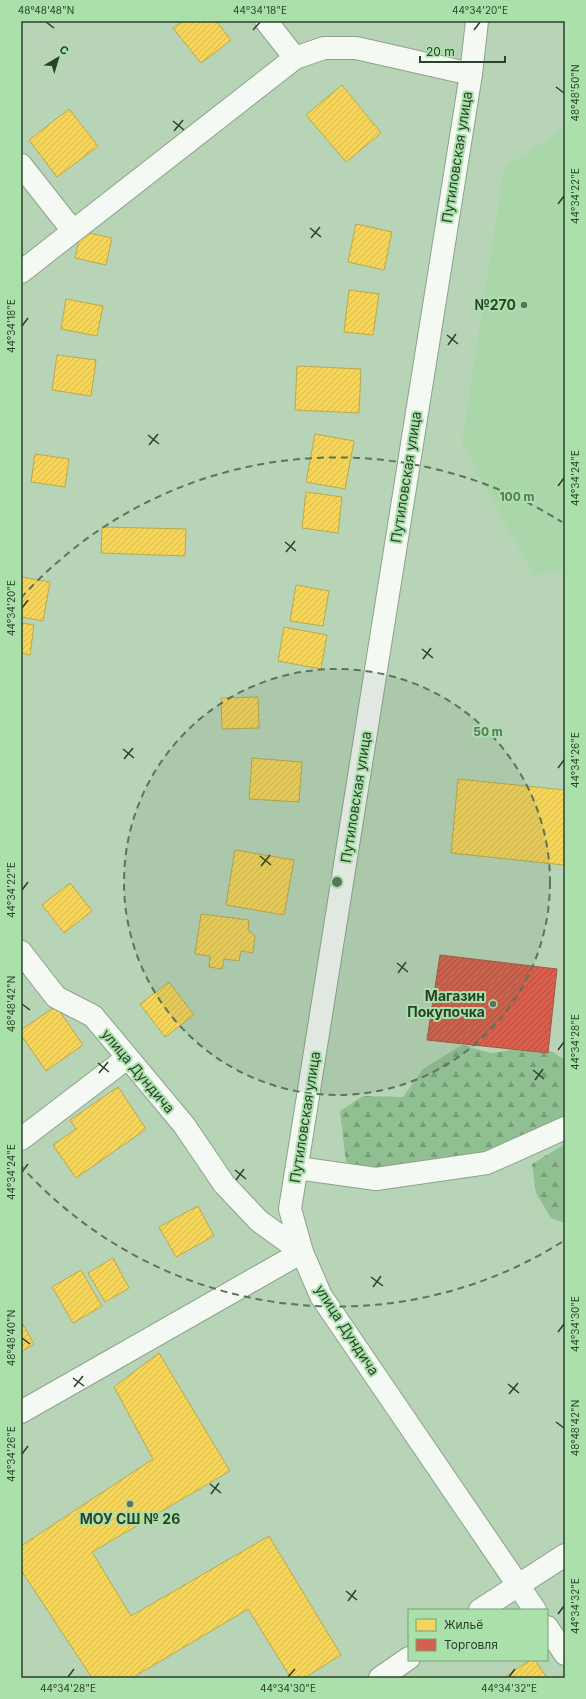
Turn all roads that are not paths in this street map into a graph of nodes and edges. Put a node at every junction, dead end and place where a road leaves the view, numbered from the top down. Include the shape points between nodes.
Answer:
1 (266, 21) edge
2 (477, 21) edge
3 (295, 58) junction
4 (471, 74) junction
5 (21, 165) edge
6 (73, 231) junction
7 (21, 272) edge
8 (21, 952) edge
9 (127, 1058) junction
10 (565, 1128) edge
11 (21, 1139) edge
12 (297, 1168) junction
13 (302, 1252) junction
14 (21, 1412) edge
15 (565, 1554) edge
16 (518, 1585) junction
17 (482, 1609) edge
18 (534, 1609) edge
19 (548, 1629) edge
20 (565, 1654) edge
21 (408, 1659) edge
22 (380, 1678) edge

1 - 3 street
2 - 4 street, Путиловская улица
3 - 4 street via 324,48 356,48
3 - 6 street
4 - 12 street, Путиловская улица
5 - 6 street
6 - 7 street
8 - 9 street, улица Дундича via 56,997 93,1016
9 - 11 street
9 - 13 street, улица Дундича via 184,1125 224,1184 259,1221
10 - 12 street via 487,1163 376,1179
12 - 13 street, Путиловская улица via 290,1208
13 - 14 street
13 - 16 street, улица Дундича via 321,1296
15 - 16 street
16 - 17 street
16 - 18 street, улица Дундича
19 - 20 street
21 - 22 street

